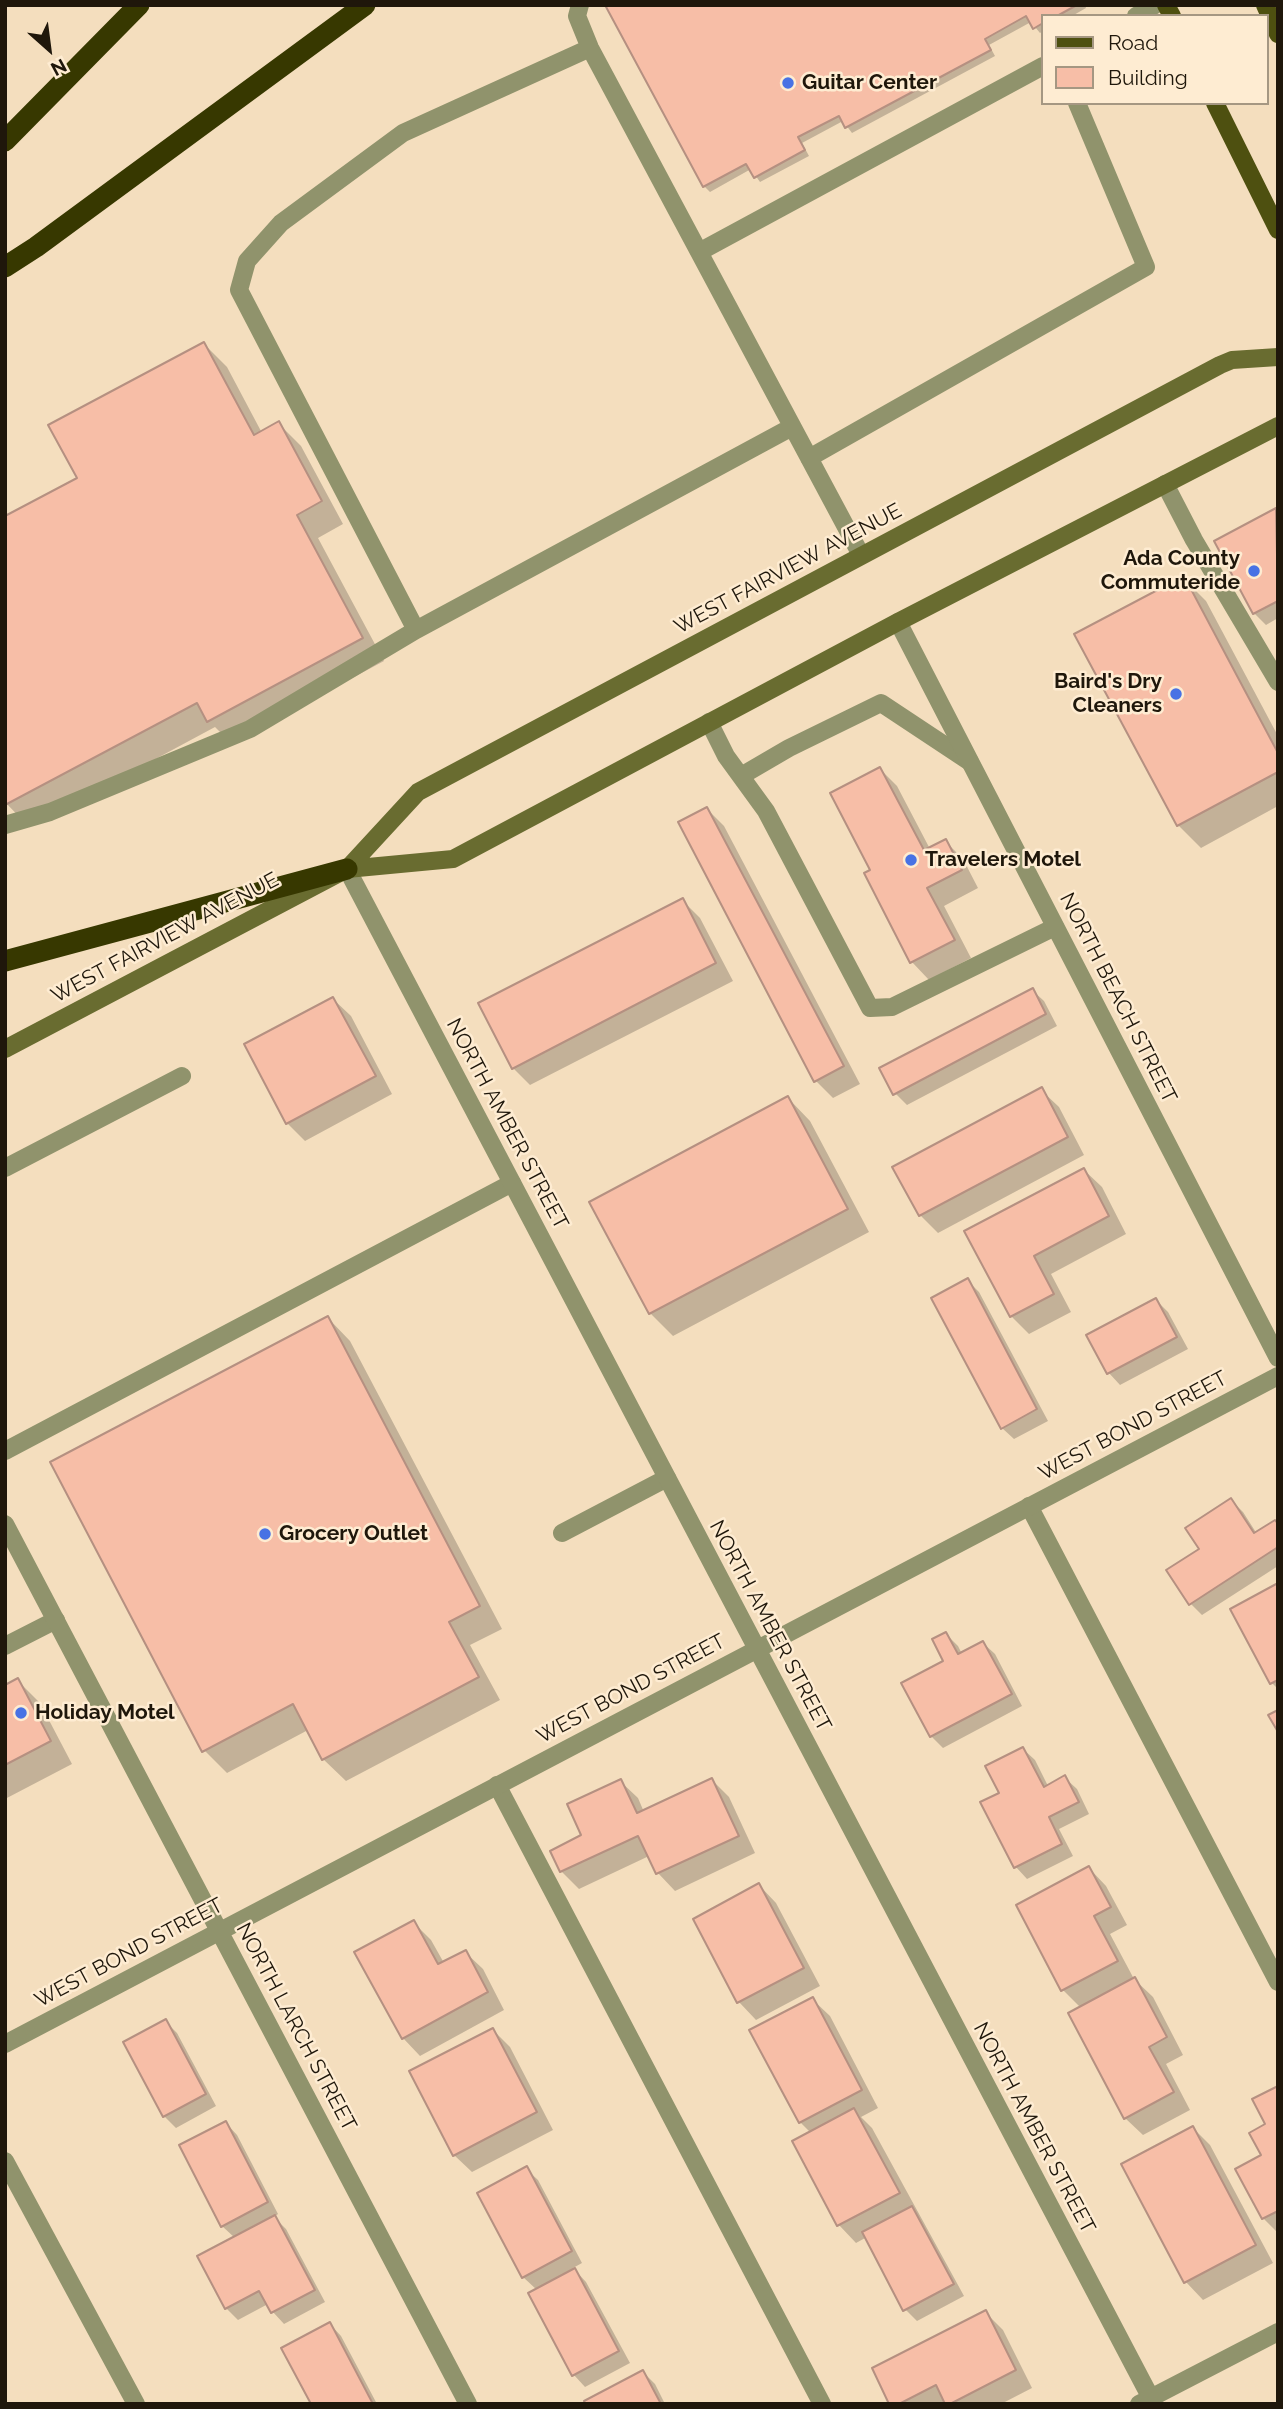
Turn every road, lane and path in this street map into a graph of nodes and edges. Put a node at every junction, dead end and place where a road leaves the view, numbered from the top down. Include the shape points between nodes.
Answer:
1 (139, 5) edge
2 (365, 5) edge
3 (580, 5) edge
4 (1155, 5) edge
5 (1265, 5) edge
6 (1139, 14) edge
7 (1278, 34) edge
8 (590, 48) junction
9 (1042, 67) edge
10 (1078, 105) edge
11 (1216, 105) edge
12 (5, 141) edge
13 (1278, 230) edge
14 (699, 252) junction
15 (5, 267) edge
16 (1278, 356) edge
17 (1278, 426) edge
18 (792, 427) junction
19 (809, 458) junction
20 (1165, 484) junction
21 (861, 555) junction
22 (898, 622) junction
23 (416, 630) junction
24 (1278, 682) edge
25 (709, 722) junction
26 (970, 762) junction
27 (741, 776) junction
28 (5, 825) edge
29 (347, 869) junction
30 (1055, 927) junction
31 (5, 961) edge
32 (5, 1049) edge
33 (182, 1076) dead end
34 (5, 1168) edge
35 (512, 1183) junction
36 (1278, 1358) edge
37 (1278, 1376) edge
38 (5, 1451) edge
39 (667, 1478) junction
40 (1029, 1506) junction
41 (5, 1524) edge
42 (562, 1533) dead end
43 (56, 1620) junction
44 (5, 1646) edge
45 (757, 1649) junction
46 (497, 1785) junction
47 (220, 1931) junction
48 (1278, 1982) edge
49 (5, 2044) edge
50 (5, 2161) edge
51 (1278, 2332) edge
52 (1148, 2402) edge
53 (136, 2404) edge
54 (468, 2404) edge
55 (822, 2404) edge

1 - 12 highway
2 - 15 highway
3 - 8 street via 577,16
4 - 6 street
5 - 7 main road
8 - 14 street
8 - 23 street via 403,133 282,223 247,261 239,290
9 - 14 street
10 - 19 street via 1146,267
11 - 13 main road
14 - 18 street
16 - 21 main road, WEST FAIRVIEW AVENUE via 1220,365
17 - 20 main road, WEST FAIRVIEW AVENUE
18 - 19 street
18 - 23 street
19 - 21 street
20 - 22 main road, WEST FAIRVIEW AVENUE
20 - 24 street
21 - 29 main road, WEST FAIRVIEW AVENUE via 418,792
22 - 25 main road, WEST FAIRVIEW AVENUE
22 - 26 street, NORTH BEACH STREET
23 - 28 street via 250,729 50,812
25 - 27 street
25 - 29 main road, WEST FAIRVIEW AVENUE via 453,859
26 - 27 street via 881,703
26 - 30 street, NORTH BEACH STREET
27 - 30 street via 766,811 870,1007 892,1007
29 - 31 highway
29 - 32 main road, WEST FAIRVIEW AVENUE
29 - 35 street, NORTH AMBER STREET
30 - 36 street, NORTH BEACH STREET
33 - 34 street
35 - 38 street
35 - 39 street, NORTH AMBER STREET
37 - 40 street, WEST BOND STREET
39 - 42 street
39 - 45 street, NORTH AMBER STREET
40 - 45 street, WEST BOND STREET
40 - 48 street
41 - 43 street, NORTH LARCH STREET
43 - 44 street
43 - 47 street, NORTH LARCH STREET
45 - 46 street, WEST BOND STREET
45 - 52 street, NORTH AMBER STREET
46 - 47 street, WEST BOND STREET
46 - 55 street
47 - 49 street, WEST BOND STREET
47 - 54 street, NORTH LARCH STREET
50 - 53 street
51 - 52 street

